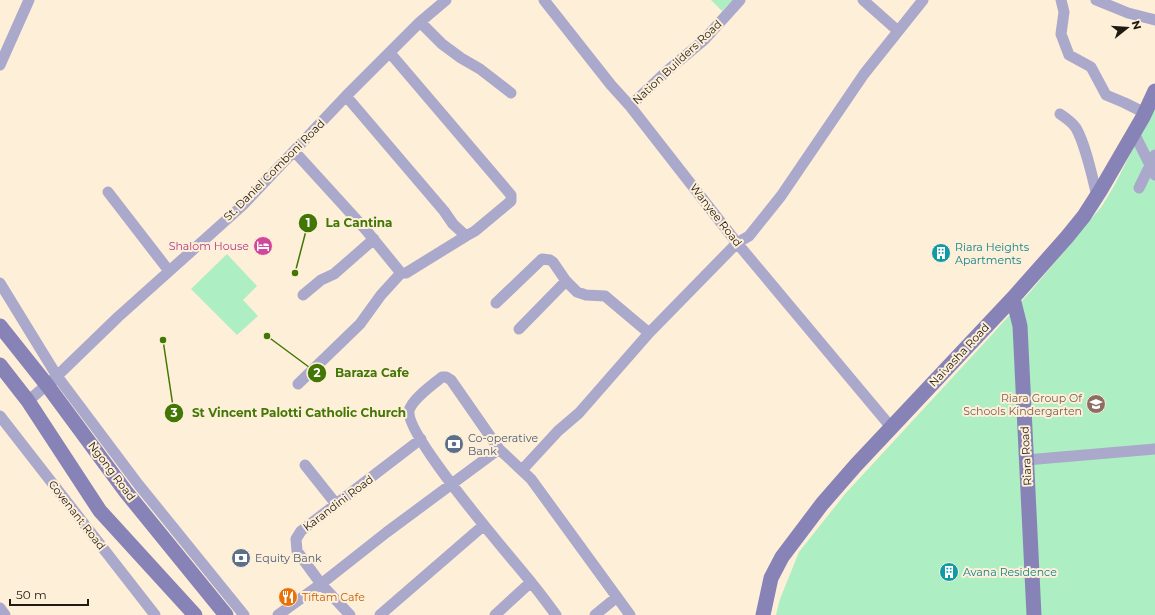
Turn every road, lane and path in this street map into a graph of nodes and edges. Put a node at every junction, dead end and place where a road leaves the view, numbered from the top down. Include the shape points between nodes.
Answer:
1 (29, 0) edge
2 (446, 0) edge
3 (544, 0) edge
4 (740, 0) edge
5 (863, 0) edge
6 (923, 0) edge
7 (1060, 0) edge
8 (1096, 0) edge
9 (1155, 20) edge
10 (420, 22) junction
11 (898, 31) junction
12 (390, 53) junction
13 (0, 65) edge
14 (1155, 91) edge
15 (511, 93) dead end
16 (346, 96) junction
17 (630, 106) junction
18 (1145, 113) junction
19 (1060, 114) dead end
20 (1134, 133) junction
21 (294, 151) junction
22 (1155, 155) edge
23 (1153, 170) edge
24 (1138, 188) dead end
25 (108, 192) dead end
26 (1097, 196) junction
27 (466, 236) junction
28 (374, 239) junction
29 (737, 243) junction
30 (169, 271) junction
31 (401, 273) junction
32 (566, 281) junction
33 (0, 283) edge
34 (303, 294) dead end
35 (1013, 298) junction
36 (496, 303) dead end
37 (0, 326) edge
38 (520, 329) dead end
39 (649, 333) junction
40 (0, 365) edge
41 (52, 380) junction
42 (298, 384) dead end
43 (28, 401) junction
44 (0, 416) edge
45 (890, 428) junction
46 (421, 439) junction
47 (499, 449) junction
48 (1155, 449) edge
49 (1026, 460) junction
50 (305, 465) dead end
51 (522, 470) junction
52 (452, 484) junction
53 (336, 504) junction
54 (484, 525) junction
55 (531, 582) junction
56 (321, 584) junction
57 (617, 597) junction
58 (0, 608) edge
59 (5, 615) edge
60 (155, 615) edge
61 (195, 615) edge
62 (226, 615) edge
63 (244, 615) edge
64 (278, 615) edge
65 (350, 615) edge
66 (380, 615) edge
67 (495, 615) edge
68 (556, 615) edge
69 (595, 615) edge
70 (630, 615) edge
71 (764, 615) edge
72 (1034, 615) edge

1 - 13 street
2 - 10 street, St. Daniel Comboni Road
3 - 17 street, Wanyee Road
4 - 17 street, Nation Builders Road via 704,40
5 - 11 street
6 - 11 street
7 - 18 street via 1064,12 1062,34 1069,55 1091,67 1106,95
8 - 9 street via 1128,13
10 - 12 street, St. Daniel Comboni Road
10 - 15 street via 442,44
11 - 29 street via 860,80 781,196 748,236
12 - 16 street, St. Daniel Comboni Road
12 - 27 street via 511,195 511,201 504,208
14 - 18 main road, Naivasha Road
16 - 21 street, St. Daniel Comboni Road
16 - 27 street via 453,224
17 - 29 street, Wanyee Road
18 - 20 main road, Naivasha Road
19 - 26 street via 1076,128
20 - 23 street
20 - 26 main road, Naivasha Road
21 - 28 street
21 - 30 street, St. Daniel Comboni Road via 243,204
22 - 23 street
23 - 24 street
25 - 30 street
26 - 35 main road, Naivasha Road via 1067,237
27 - 31 street via 406,273
28 - 31 street
28 - 34 street via 334,274 321,280
29 - 39 street
29 - 45 street, Wanyee Road
30 - 41 street, St. Daniel Comboni Road
31 - 42 street via 381,294 360,324
32 - 36 street via 553,262 542,259
32 - 38 street
32 - 39 street via 580,294 605,296
33 - 41 street
35 - 45 main road, Naivasha Road
35 - 49 main road, Riara Road via 1020,326
37 - 41 main road, Ngong Road
39 - 51 street via 579,413 558,431
40 - 43 main road
41 - 43 street, St. Daniel Comboni Road
41 - 62 main road, Ngong Road via 126,492
41 - 63 street
43 - 61 main road via 100,511
44 - 60 street, Covenant Road
45 - 71 main road, Naivasha Road via 822,504 782,557 771,578
46 - 47 street via 410,420 410,406 437,381 446,377 451,380
46 - 52 street
46 - 53 street, Karandini Road
47 - 51 street
47 - 52 street
48 - 49 street
49 - 72 main road, Riara Road
50 - 53 street
51 - 57 street
52 - 54 street
52 - 56 street
53 - 56 street, Karandini Road via 301,531 296,539 297,551
54 - 55 street
54 - 66 street
55 - 67 street
55 - 68 street
56 - 64 street
56 - 65 street, Karandini Road
57 - 69 street
57 - 70 street
58 - 59 street

